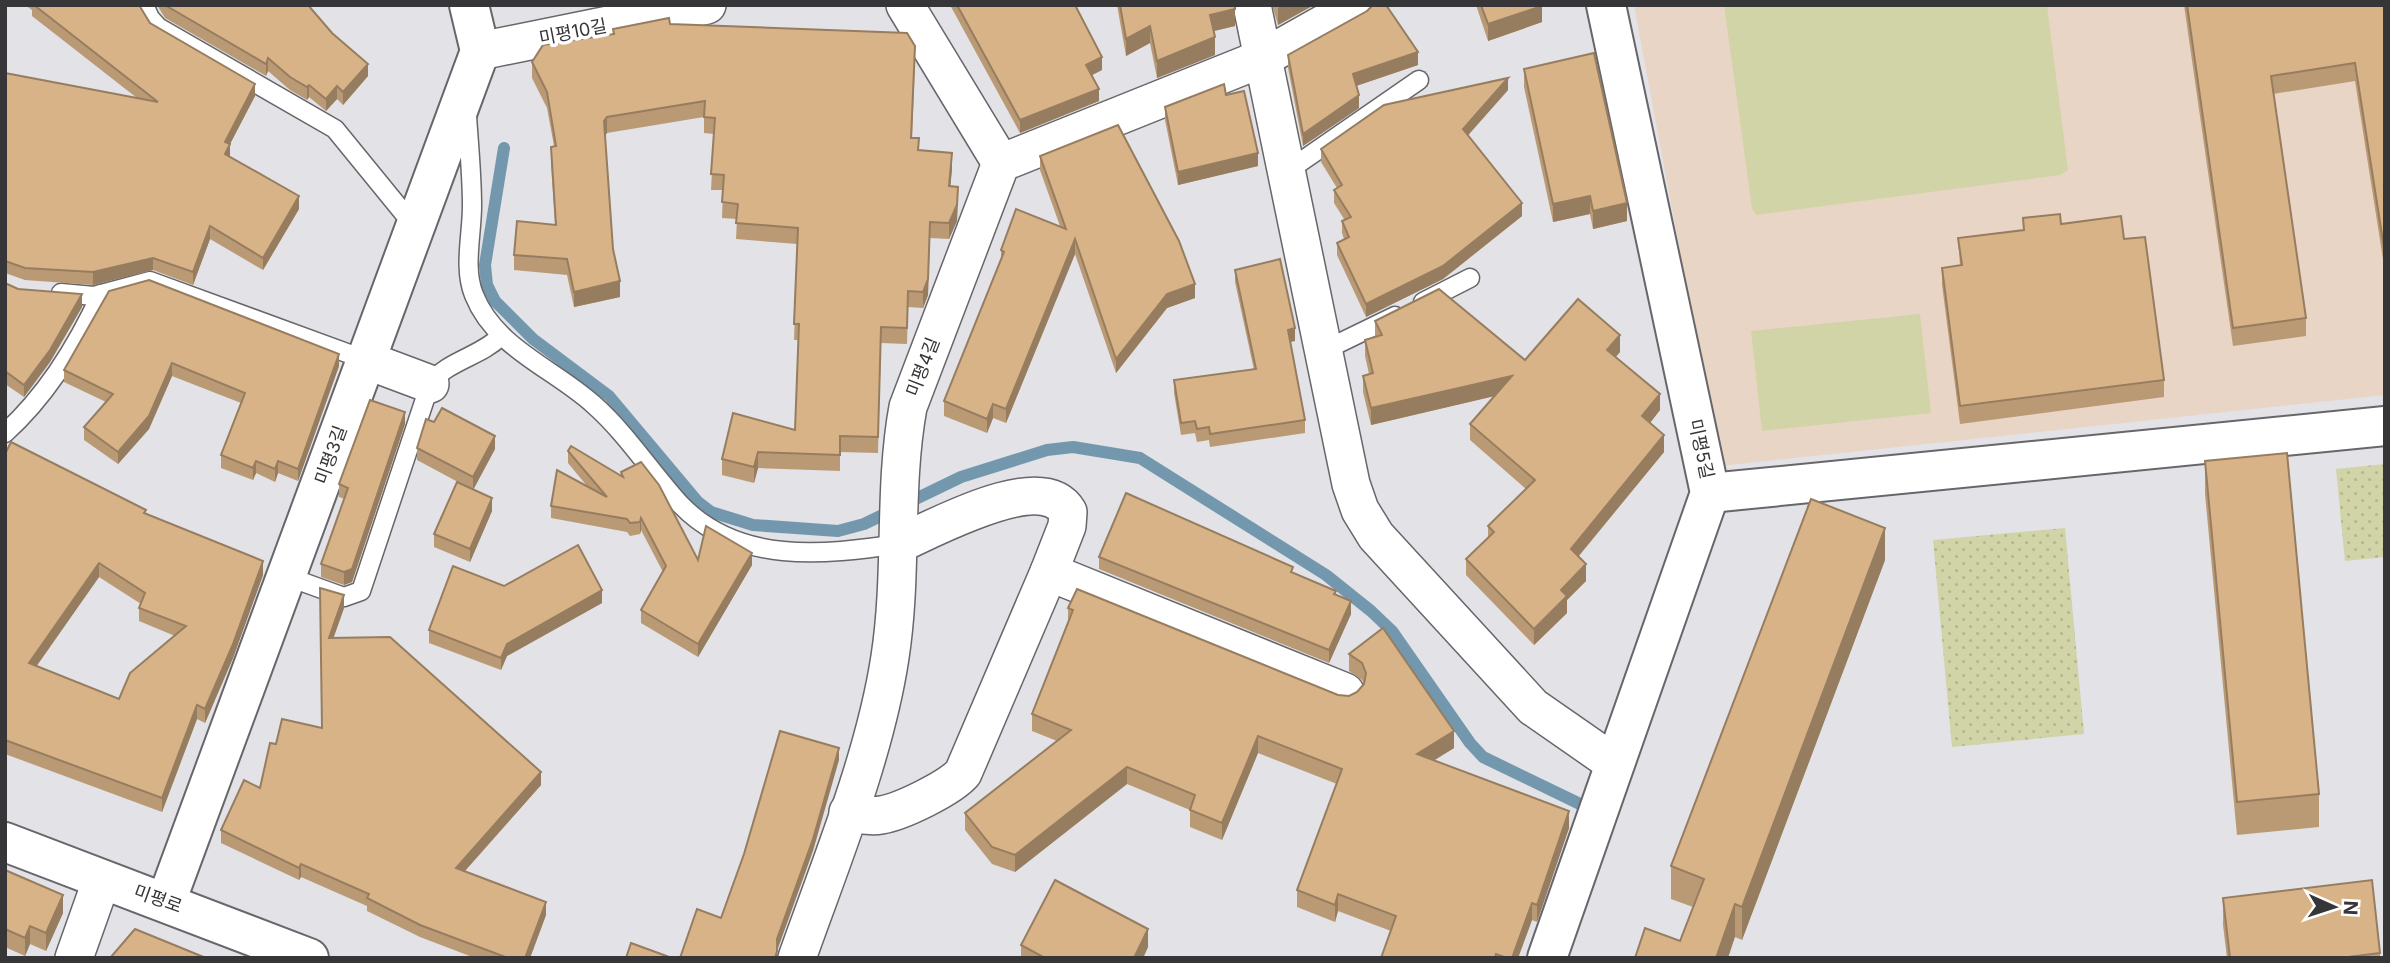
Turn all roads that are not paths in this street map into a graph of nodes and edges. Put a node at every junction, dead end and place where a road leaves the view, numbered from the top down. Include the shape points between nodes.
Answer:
1 (145, 5) edge
2 (469, 5) edge
3 (707, 5) edge
4 (905, 5) edge
5 (1252, 5) edge
6 (1357, 5) edge
7 (1606, 5) edge
8 (480, 51) junction
9 (1263, 58) junction
10 (1419, 80) dead end
11 (465, 92) junction
12 (1000, 163) junction
13 (1286, 172) junction
14 (415, 227) junction
15 (1470, 278) dead end
16 (42, 292) edge
17 (102, 294) junction
18 (501, 336) junction
19 (1324, 351) junction
20 (366, 360) junction
21 (430, 384) junction
22 (2385, 426) edge
23 (5, 433) edge
24 (1710, 493) junction
25 (899, 537) junction
26 (1049, 572) junction
27 (286, 576) junction
28 (1345, 692) dead end
29 (1615, 764) junction
30 (848, 812) junction
31 (5, 842) edge
32 (102, 879) junction
33 (166, 902) junction
34 (74, 958) edge
35 (309, 958) edge
36 (797, 958) edge
37 (1547, 958) edge

1 - 14 lane via 159,27 339,133
2 - 8 street
3 - 8 street, 미평10길
4 - 12 street
5 - 9 street
6 - 9 street
7 - 24 street, 미평5길
8 - 11 street, 미평3길
9 - 12 street
9 - 13 street
10 - 13 lane
11 - 14 street, 미평3길
11 - 18 lane via 471,190 469,282 484,317
12 - 25 street, 미평4길 via 908,407 899,485
13 - 19 street
14 - 20 street, 미평3길
15 - 19 lane
16 - 17 lane
17 - 20 lane via 136,282 164,284
17 - 23 lane via 83,333
18 - 21 lane via 480,353 442,369
18 - 25 lane via 593,403 680,503 718,533 755,547 801,553 850,551
19 - 29 street via 1351,484 1367,524 1533,707
20 - 21 street
20 - 27 street, 미평3길
21 - 27 lane via 364,587 355,596 344,597
22 - 24 street
24 - 29 street, 미평5길
25 - 26 street via 999,502 1043,496 1063,505 1068,516
25 - 30 street, 미평4길 via 890,659
26 - 28 street
26 - 30 street via 961,775 948,786 888,813
27 - 33 street, 미평3길
29 - 37 street, 미평5길
30 - 36 street, 미평4길
31 - 32 street, 미평로
32 - 33 street, 미평로
32 - 34 street
33 - 35 street, 미평로

